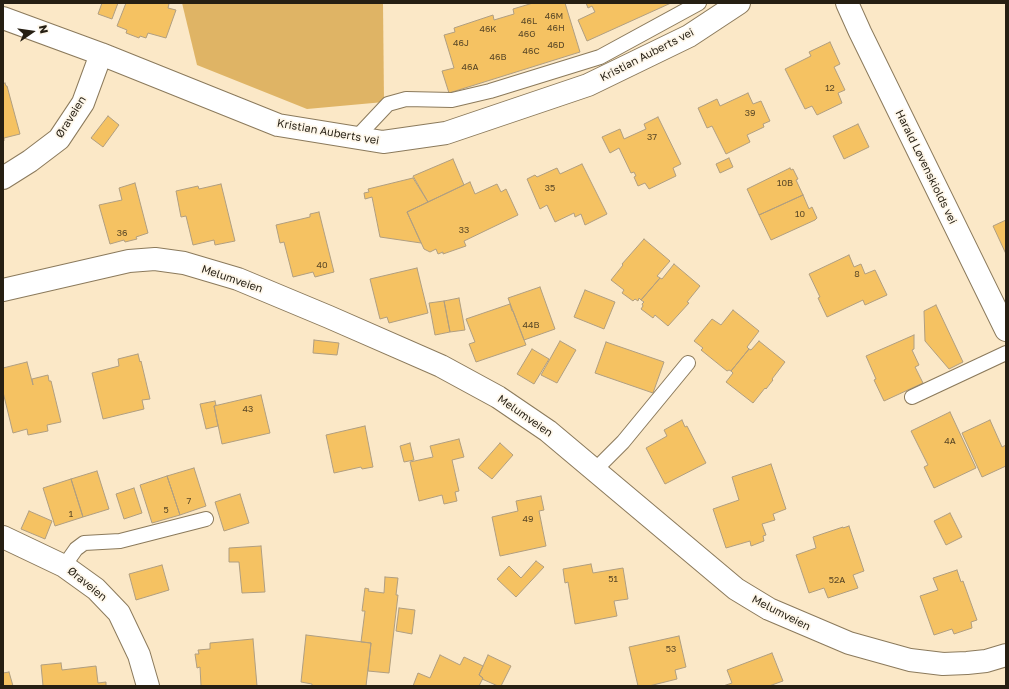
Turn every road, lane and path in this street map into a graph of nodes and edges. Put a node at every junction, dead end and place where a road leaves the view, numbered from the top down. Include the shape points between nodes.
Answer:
1 (699, 3) edge
2 (739, 3) edge
3 (847, 3) edge
4 (3, 18) edge
5 (101, 54) junction
6 (356, 138) junction
7 (3, 178) edge
8 (3, 290) edge
9 (1006, 330) edge
10 (1006, 353) edge
11 (688, 363) dead end
12 (912, 397) dead end
13 (595, 470) junction
14 (206, 519) dead end
15 (3, 537) edge
16 (64, 566) junction
17 (1006, 655) edge
18 (148, 686) edge

1 - 6 lane via 600,57 452,100 406,98 388,104
2 - 6 street, Kristian Auberts vei via 689,36 588,85 446,134 383,142
3 - 9 street, Harald Løvenskiolds vei
4 - 5 street, Kristian Auberts vei
5 - 6 street, Kristian Auberts vei via 278,124
5 - 7 street, Øraveien via 83,103 59,139
8 - 13 street, Melumveien via 129,261 155,259 184,263 238,279 453,373 504,401 548,431
10 - 12 lane
11 - 13 lane via 623,442
13 - 17 street, Melumveien via 736,589 769,609 849,644 910,660 943,664 967,663
14 - 16 lane via 120,541 84,543 76,549
15 - 16 street, Øraveien
16 - 18 street, Øraveien via 96,589 119,613 139,655

